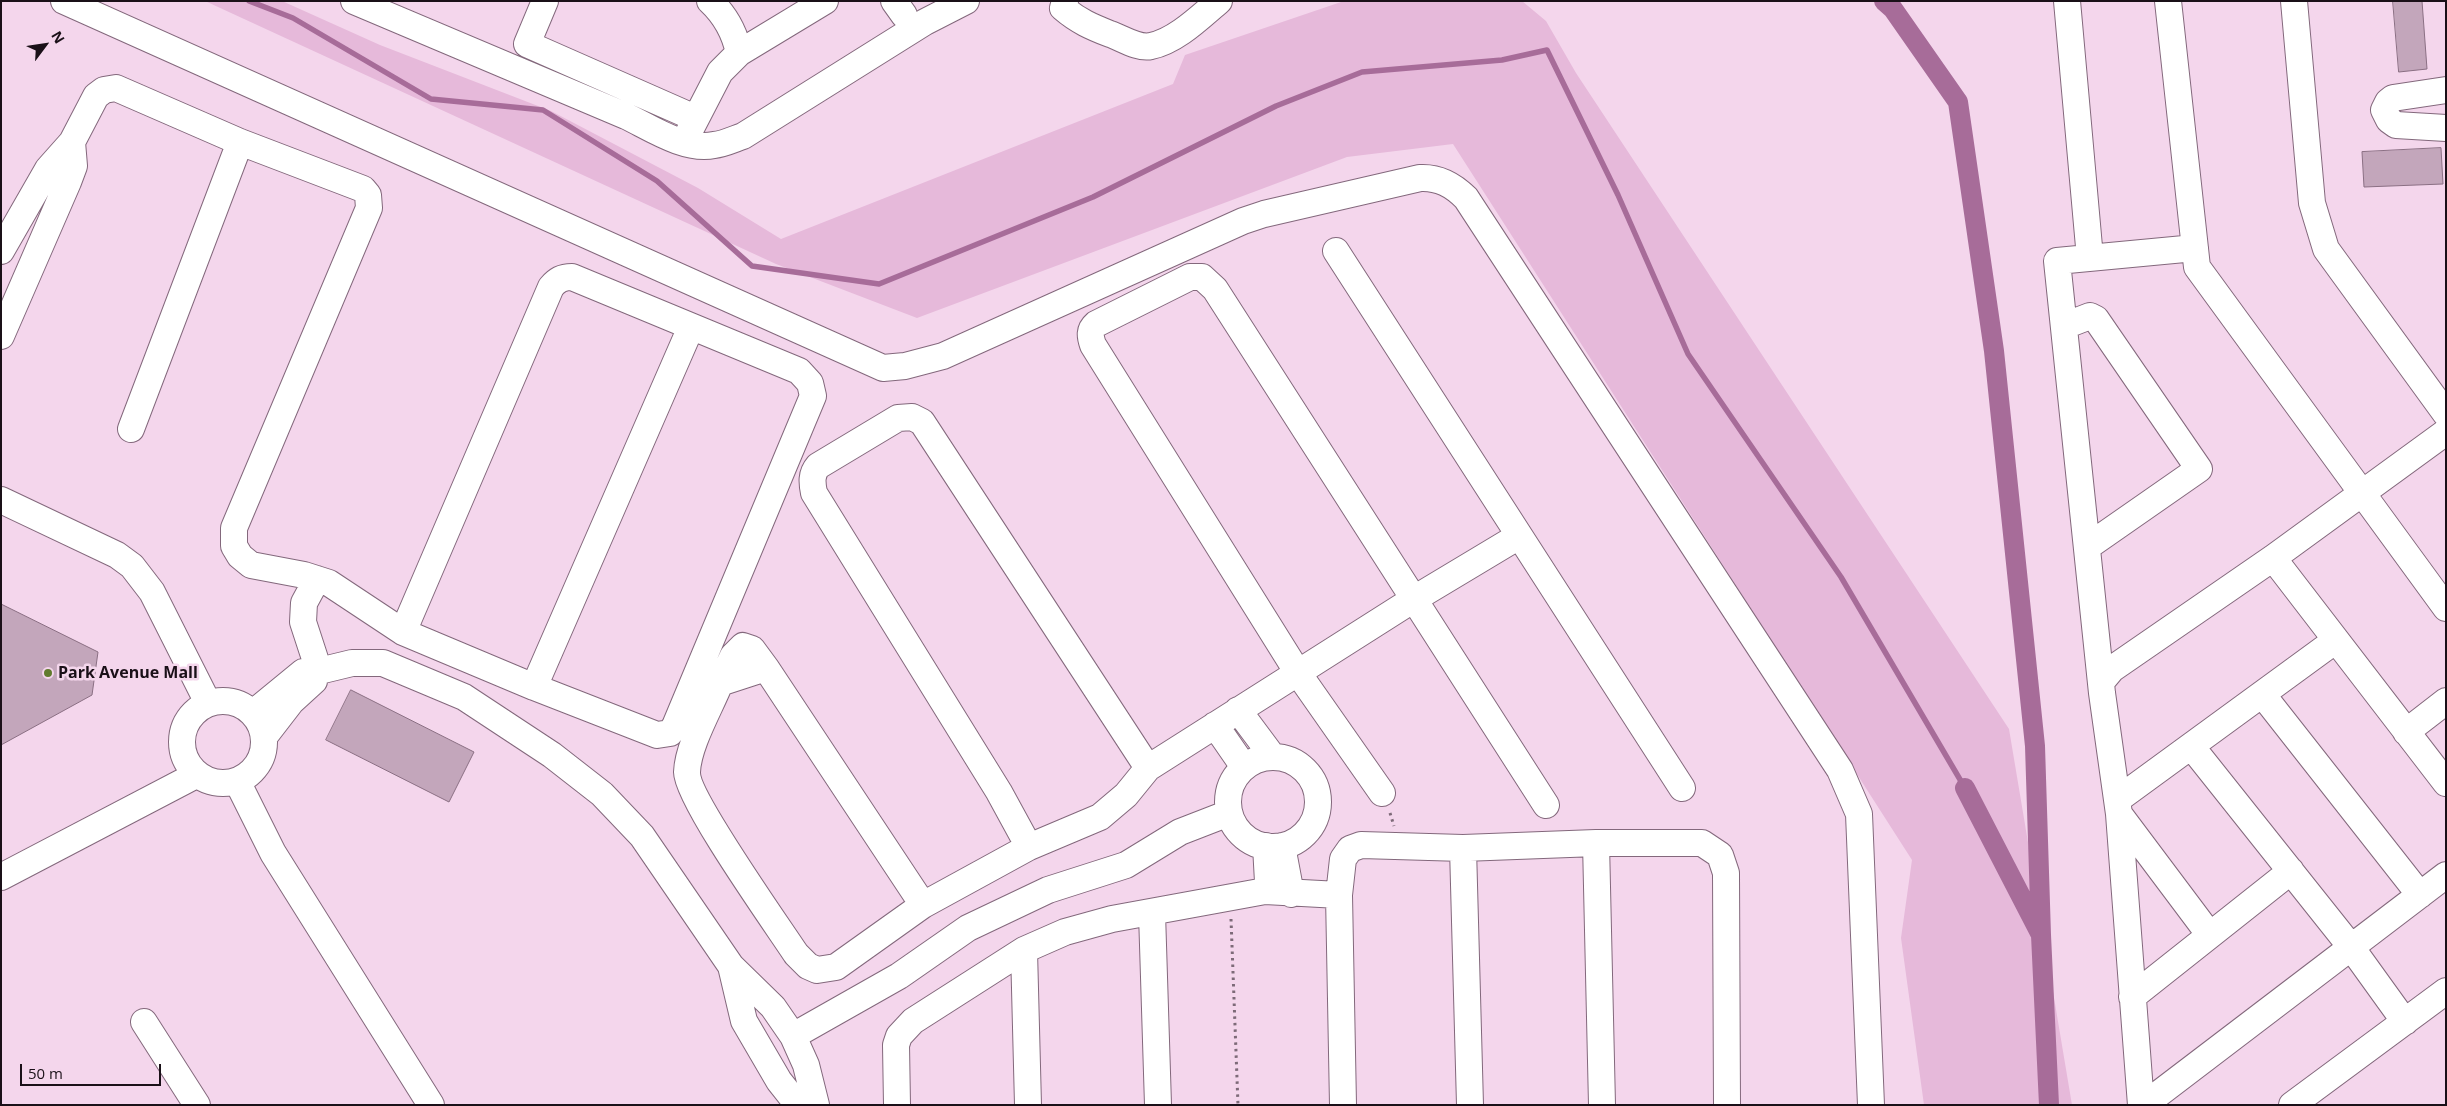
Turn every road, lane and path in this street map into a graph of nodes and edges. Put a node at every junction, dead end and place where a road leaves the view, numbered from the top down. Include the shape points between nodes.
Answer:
1 (64, 1) edge
2 (354, 1) edge
3 (546, 1) edge
4 (710, 1) edge
5 (825, 1) edge
6 (966, 1) edge
7 (1065, 1) edge
8 (1219, 1) edge
9 (2066, 1) edge
10 (2168, 1) edge
11 (2294, 1) edge
12 (739, 53) junction
13 (2446, 90) edge
14 (695, 118) junction
15 (2446, 128) edge
16 (72, 142) junction
17 (240, 142) junction
18 (684, 142) junction
19 (2195, 248) junction
20 (1, 251) edge
21 (1336, 251) dead end
22 (2090, 258) junction
23 (2064, 326) junction
24 (691, 327) junction
25 (1, 336) edge
26 (2446, 414) edge
27 (131, 429) dead end
28 (2446, 432) edge
29 (2361, 494) junction
30 (1, 500) edge
31 (1519, 536) junction
32 (2087, 547) junction
33 (2273, 558) junction
34 (317, 578) junction
35 (1414, 599) junction
36 (2446, 608) edge
37 (403, 632) junction
38 (2336, 640) junction
39 (319, 671) junction
40 (1298, 673) junction
41 (2102, 681) junction
42 (534, 687) junction
43 (2262, 694) junction
44 (2446, 701) edge
45 (208, 703) junction
46 (1238, 710) junction
47 (252, 713) junction
48 (1215, 725) junction
49 (2406, 732) junction
50 (264, 737) junction
51 (2191, 746) junction
52 (1273, 756) junction
53 (1244, 767) junction
54 (1148, 768) junction
55 (196, 775) junction
56 (237, 781) junction
57 (2446, 783) edge
58 (1682, 788) dead end
59 (1382, 793) joint
60 (1546, 805) dead end
61 (2118, 807) junction
62 (1229, 813) junction
63 (1596, 843) junction
64 (1274, 846) junction
65 (1392, 846) junction
66 (1029, 848) junction
67 (1463, 848) junction
68 (2291, 871) junction
69 (2446, 875) edge
70 (1, 877) edge
71 (1265, 891) junction
72 (1291, 894) junction
73 (1339, 895) junction
74 (2420, 895) junction
75 (1231, 898) junction
76 (923, 905) junction
77 (1152, 913) junction
78 (2209, 934) junction
79 (2351, 947) junction
80 (1024, 950) junction
81 (731, 966) junction
82 (2446, 991) edge
83 (2132, 997) junction
84 (144, 1022) dead end
85 (2404, 1022) junction
86 (793, 1036) junction
87 (197, 1105) edge
88 (431, 1105) edge
89 (798, 1105) edge
90 (816, 1105) edge
91 (896, 1105) edge
92 (1028, 1105) edge
93 (1158, 1105) edge
94 (1238, 1105) edge
95 (1343, 1105) edge
96 (1470, 1105) edge
97 (1602, 1105) edge
98 (1727, 1105) edge
99 (1871, 1105) edge
100 (2142, 1105) edge
101 (2292, 1105) edge

1 - 99 street via 883,368 943,356 1264,214 1420,178 1444,181 1458,189 1840,770 1859,814
2 - 18 street
3 - 14 street via 527,44
4 - 12 street via 724,16
5 - 12 street
6 - 18 street via 925,22 743,136 712,146
7 - 8 street via 1063,8 1077,20 1133,44 1150,47 1193,23
9 - 22 street
10 - 19 street
11 - 26 street via 2312,203 2320,233 2326,249
12 - 14 street via 720,72
13 - 15 street via 2393,98 2384,110 2396,125
14 - 18 street
16 - 17 street via 96,96 104,90 116,88
16 - 20 street via 48,169
16 - 25 street via 74,166
17 - 27 street
17 - 34 street via 363,189 369,200 369,208 234,528 234,546 251,565
19 - 22 street
19 - 29 street via 2197,267
21 - 31 street
22 - 23 street via 2056,261
23 - 32 street
23 - 32 street via 2090,316 2096,320 2200,469
24 - 37 street via 572,277 556,281
24 - 42 street
24 - 42 street via 799,371 806,377 813,396 676,726 663,736 650,734
28 - 29 street
29 - 33 street
29 - 36 street
30 - 45 street via 117,555 132,566 152,592
31 - 35 street
31 - 58 street
32 - 41 street
33 - 38 street
33 - 41 street via 2112,669
34 - 37 street
34 - 39 street via 304,603 303,622
35 - 40 street
35 - 40 street via 1215,289 1206,280 1190,277 1096,324 1090,334 1093,345
35 - 60 street
37 - 42 street
38 - 43 street
38 - 49 street
39 - 47 street via 303,672
39 - 50 street via 311,685 292,702
39 - 81 street via 352,663 383,663 464,697 552,754 602,794 642,836
40 - 46 street
40 - 59 street
41 - 61 street
43 - 51 street
43 - 74 street
44 - 49 street
45 - 47 street via 232,701
45 - 55 street via 190,716 182,736 187,764
46 - 48 street
46 - 52 street
47 - 50 street
48 - 53 street
48 - 54 street
49 - 57 street
50 - 56 street via 258,764 249,775
51 - 61 street
51 - 68 street
52 - 53 street via 1257,759
52 - 64 street via 1300,766 1310,776 1316,790 1316,812 1307,832 1296,841
53 - 62 street via 1230,788
54 - 66 street via 1126,795 1100,817
54 - 66 street via 922,422 912,417 898,418 818,466 812,479 814,493 999,792
55 - 56 street via 223,784
55 - 70 street
56 - 88 street via 273,853
59 - 65 path via 1394,822
61 - 78 street
61 - 83 street
62 - 64 street via 1243,835 1254,842
62 - 86 street via 1180,832 1126,865 1048,890 968,928 899,976
63 - 67 street
63 - 97 street
63 - 98 street via 1702,843 1725,864
64 - 71 street
64 - 72 street
65 - 67 street
65 - 73 street via 1361,845 1346,852
66 - 76 street
67 - 96 street
68 - 78 street
68 - 79 street
69 - 74 street
71 - 72 street
71 - 75 street
72 - 73 street
73 - 95 street
74 - 79 street
75 - 77 street
75 - 94 path
76 - 76 street via 766,668 720,683 694,744 688,780 701,808 801,960 817,970 836,967
77 - 80 street via 1112,919 1065,932
77 - 93 street
78 - 83 street
79 - 85 street
79 - 100 street
80 - 91 street via 912,1021 904,1030 896,1045
80 - 92 street
81 - 86 street via 773,1007
81 - 89 street via 744,1021 779,1081
82 - 85 street
83 - 100 street
84 - 87 street
85 - 101 street
86 - 90 street via 806,1065

